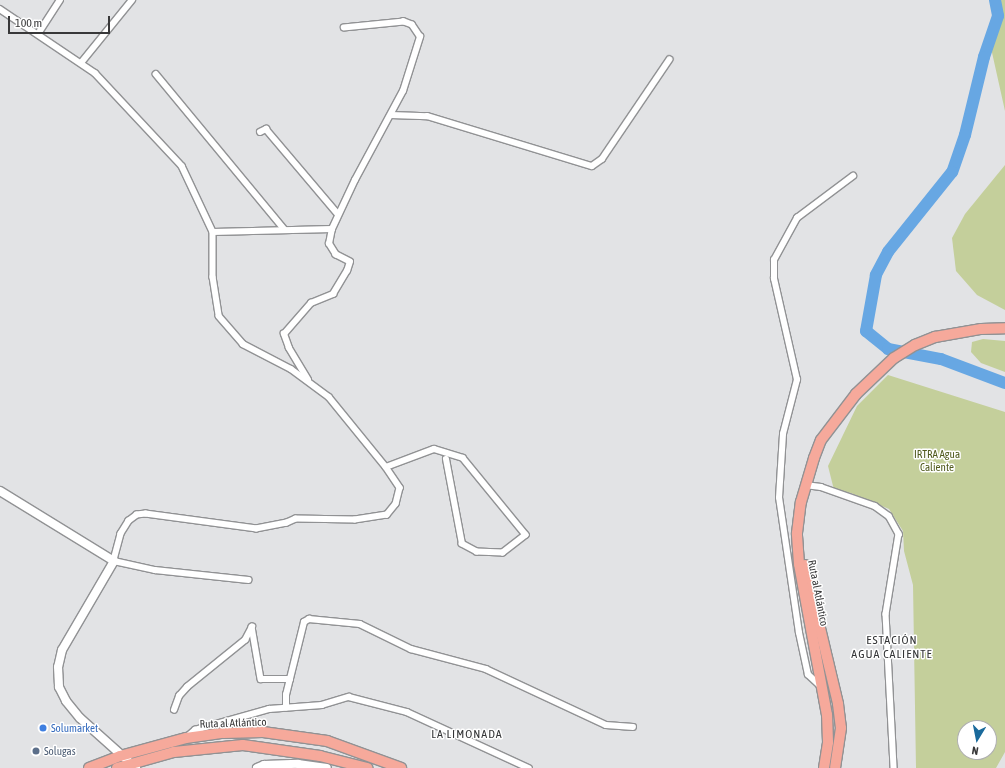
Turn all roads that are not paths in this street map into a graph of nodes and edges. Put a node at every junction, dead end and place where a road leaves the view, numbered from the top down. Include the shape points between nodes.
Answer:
1 (60, 0) edge
2 (132, 0) edge
3 (0, 8) edge
4 (344, 28) dead end
5 (38, 34) junction
6 (669, 60) dead end
7 (81, 63) junction
8 (156, 74) dead end
9 (391, 116) junction
10 (260, 132) dead end
11 (853, 176) dead end
12 (338, 214) junction
13 (332, 229) junction
14 (285, 230) junction
15 (213, 232) junction
16 (1003, 328) edge
17 (310, 383) junction
18 (446, 459) dead end
19 (386, 467) junction
20 (808, 485) junction
21 (0, 491) edge
22 (114, 561) junction
23 (248, 580) dead end
24 (290, 679) junction
25 (823, 688) junction
26 (286, 708) junction
27 (174, 710) dead end
28 (633, 727) dead end
29 (186, 738) junction
30 (120, 756) junction
31 (133, 766) edge
32 (90, 768) edge
33 (117, 768) edge
34 (257, 768) edge
35 (327, 768) edge
36 (367, 768) edge
37 (402, 768) edge
38 (529, 768) edge
39 (824, 768) edge
40 (835, 768) edge
41 (894, 768) edge

1 - 5 street
2 - 7 street
3 - 5 street
4 - 9 street via 404,22 418,31 420,37 403,92
5 - 7 street
6 - 9 street via 602,159 592,166 427,116
7 - 15 street via 95,73 182,166
8 - 14 street
9 - 12 street
10 - 12 street via 266,129
11 - 25 street via 797,218 774,260 774,279 797,380 783,434 779,498 799,633 808,675
12 - 13 street
13 - 14 street
13 - 17 street via 329,244 336,255 350,262 342,282 333,294 312,303 284,334 289,348
14 - 15 street
15 - 17 street via 213,277 219,316 243,344 291,369
16 - 20 highway, Ruta al Atlántico via 956,332 916,345 894,358 872,376 821,440
17 - 19 street via 329,397
18 - 19 street via 462,544 477,552 503,553 526,535 462,458 434,449
19 - 22 street via 400,488 396,504 387,515 354,520 296,519 257,529 178,517 137,515 129,520 121,534
20 - 25 highway, Ruta al Atlántico via 797,533 798,564
20 - 40 highway, Ruta al Atlántico via 803,536 806,567 838,704 841,728
20 - 41 street via 875,506 889,516 899,534 886,614
21 - 22 street
22 - 23 street via 155,570
22 - 30 street via 62,650 58,667 59,687 66,701
24 - 26 street
24 - 27 street via 261,679 252,627 240,645 187,687 179,696
24 - 28 street via 304,622 309,619 360,624 412,649 486,669 606,725
25 - 39 highway, Ruta al Atlántico via 828,742
26 - 29 street via 269,709 195,730
26 - 38 street via 322,705 350,697 407,712
29 - 30 highway, Ruta al Atlántico
29 - 37 highway, Ruta al Atlántico via 223,733 263,732 309,738 355,750
30 - 31 street
30 - 32 highway, Ruta al Atlántico
31 - 33 highway, Ruta al Atlántico
31 - 36 highway, Ruta al Atlántico via 174,752 243,745 320,756
34 - 35 street via 264,765 298,764

